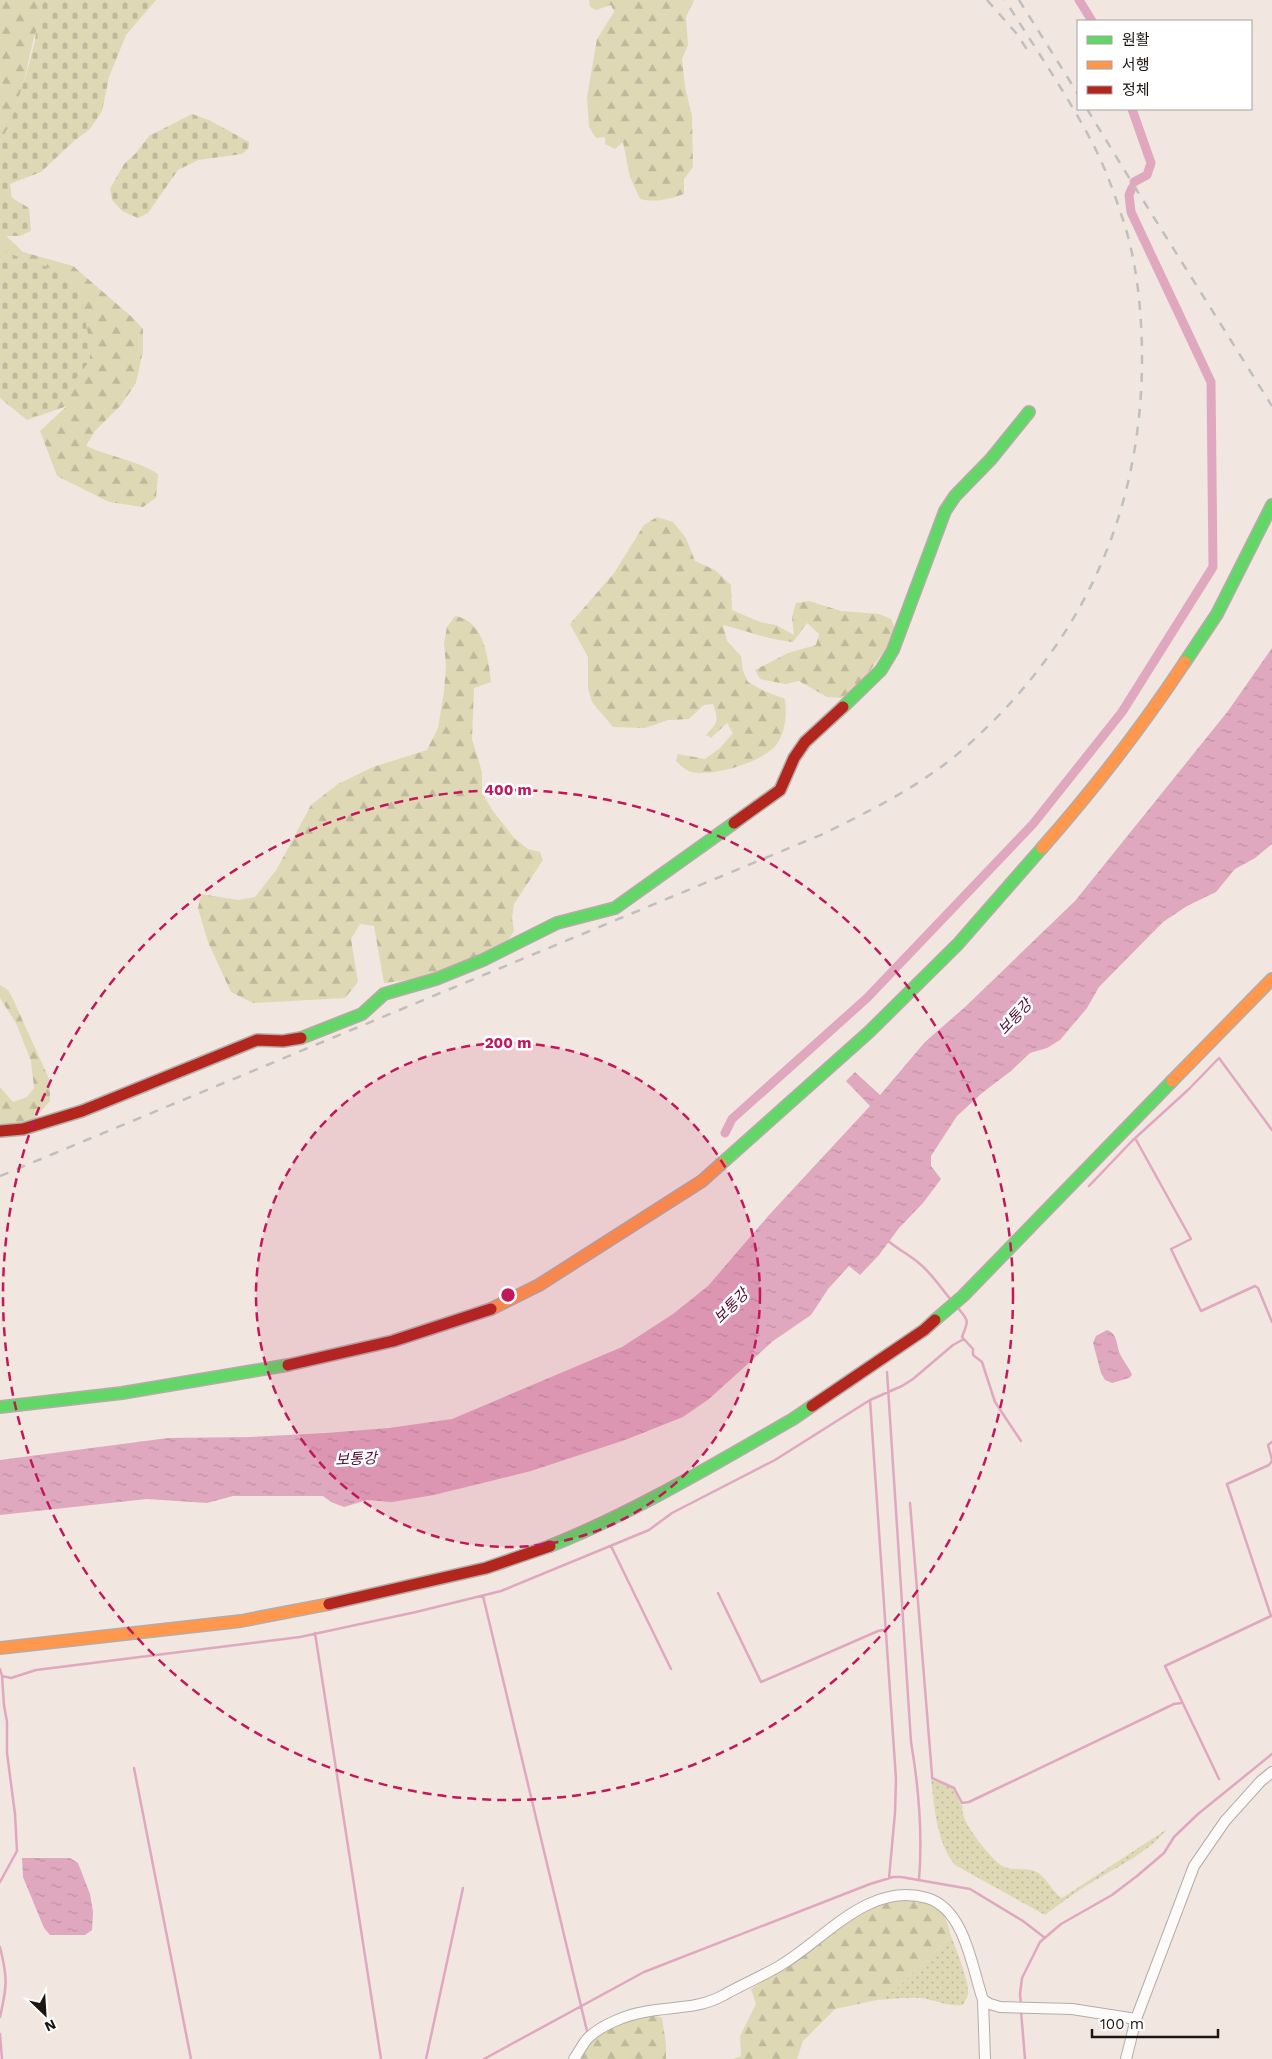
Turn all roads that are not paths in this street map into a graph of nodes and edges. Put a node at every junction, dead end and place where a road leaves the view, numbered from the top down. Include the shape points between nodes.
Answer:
1 (1029, 412) dead end
2 (1272, 505) edge
3 (1272, 979) edge
4 (0, 1131) edge
5 (0, 1407) edge
6 (0, 1648) edge
7 (1272, 1772) edge
8 (982, 2000) junction
9 (1136, 2019) junction
10 (574, 2059) edge
11 (985, 2059) edge
12 (1126, 2059) edge

1 - 4 street via 945,511 893,650 881,670 805,742 780,790 642,890 615,908 557,923 483,960 436,979 384,994 362,1014 297,1040 257,1040 82,1111 23,1129
2 - 5 street via 1217,614 1162,697 1086,798 958,944 869,1032 702,1180 539,1285 496,1308 459,1320 324,1358 122,1393
3 - 6 street via 963,1296 924,1330 793,1419 652,1500 593,1530 533,1553 486,1568 322,1606 241,1621
7 - 9 street via 1225,1821 1194,1866
8 - 9 street via 1000,2007 1072,2009
8 - 10 street via 971,1954 948,1913 929,1899 909,1894 895,1895 852,1913 782,1964 702,2005 644,2012 604,2027 590,2037
8 - 11 street
9 - 12 street

